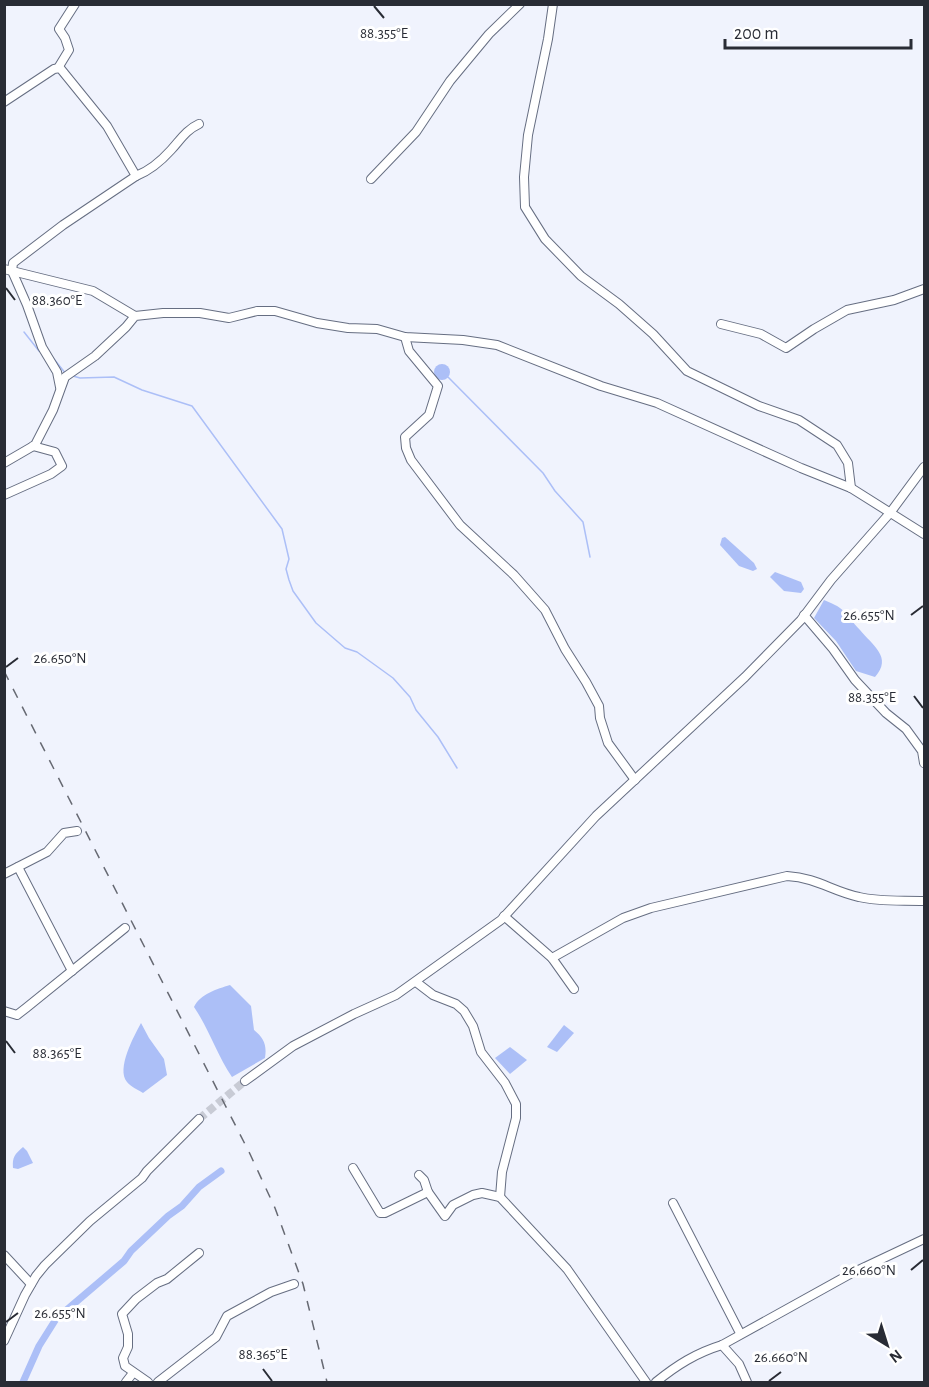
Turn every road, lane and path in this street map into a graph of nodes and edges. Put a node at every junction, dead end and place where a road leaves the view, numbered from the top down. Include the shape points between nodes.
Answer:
1 (75, 4) edge
2 (520, 4) edge
3 (552, 4) edge
4 (58, 68) junction
5 (4, 102) edge
6 (199, 124) dead end
7 (136, 176) junction
8 (371, 178) dead end
9 (8, 270) edge
10 (924, 289) edge
11 (135, 316) junction
12 (721, 324) dead end
13 (405, 337) junction
14 (60, 388) junction
15 (33, 446) junction
16 (4, 463) edge
17 (924, 467) edge
18 (851, 488) junction
19 (4, 495) edge
20 (890, 513) junction
21 (924, 534) edge
22 (804, 615) junction
23 (924, 763) edge
24 (635, 780) junction
25 (77, 831) dead end
26 (18, 867) junction
27 (4, 874) edge
28 (924, 901) edge
29 (504, 916) junction
30 (125, 928) dead end
31 (552, 958) junction
32 (72, 971) junction
33 (416, 982) junction
34 (574, 989) dead end
35 (4, 1011) edge
36 (246, 1081) tunnel mouth
37 (199, 1119) tunnel mouth
38 (353, 1168) dead end
39 (419, 1175) dead end
40 (428, 1192) junction
41 (500, 1197) junction
42 (673, 1203) dead end
43 (924, 1239) edge
44 (199, 1253) dead end
45 (4, 1255) edge
46 (31, 1284) junction
47 (294, 1284) dead end
48 (740, 1333) junction
49 (4, 1341) edge
50 (722, 1345) junction
51 (133, 1373) junction
52 (126, 1383) edge
53 (148, 1383) edge
54 (158, 1383) edge
55 (646, 1383) edge
56 (656, 1383) edge
57 (747, 1383) edge

1 - 4 street via 59,29 69,50
2 - 8 street via 450,81 416,132
3 - 18 street via 528,135 525,207 545,239 581,276 645,327 687,371 759,406 800,420 837,445 848,463
4 - 5 street
4 - 7 street via 94,108
6 - 7 street via 188,129 169,152
7 - 9 street via 29,249
9 - 11 street via 93,291
9 - 14 street via 57,372
10 - 12 street via 848,310 786,348 761,334
11 - 13 street via 200,313 229,318 257,310 275,311 317,323 377,329
11 - 14 street via 95,356 68,375
13 - 18 street via 497,345 601,386 657,403
13 - 24 street via 408,351 438,386 429,415 405,437 411,460 467,531 545,610 599,706 608,743
14 - 15 street
15 - 16 street
15 - 19 street via 55,452 62,466
17 - 20 street
18 - 20 street
20 - 21 street
20 - 22 street
22 - 23 street via 855,680 906,729 922,751
22 - 24 street via 745,677
24 - 29 street via 596,816
25 - 26 street via 64,833 46,852
26 - 27 street
26 - 32 street
28 - 31 street via 862,898 817,881 787,876 641,912
29 - 31 street
29 - 33 street
30 - 32 street
31 - 34 street
32 - 35 street via 17,1014
33 - 36 street via 293,1046
33 - 41 street via 464,1011 481,1052 516,1104
37 - 46 street via 142,1178 45,1265
38 - 40 street via 380,1213
39 - 40 street
40 - 41 street via 445,1216 453,1205 473,1195
41 - 55 street via 567,1269
42 - 48 street
43 - 48 street
44 - 51 street via 167,1279 157,1282 122,1314 128,1334 123,1358
45 - 46 street
46 - 49 street
47 - 54 street via 227,1316 216,1337
48 - 50 street
50 - 56 street via 686,1359
50 - 57 street via 739,1364
51 - 52 street
51 - 53 street

